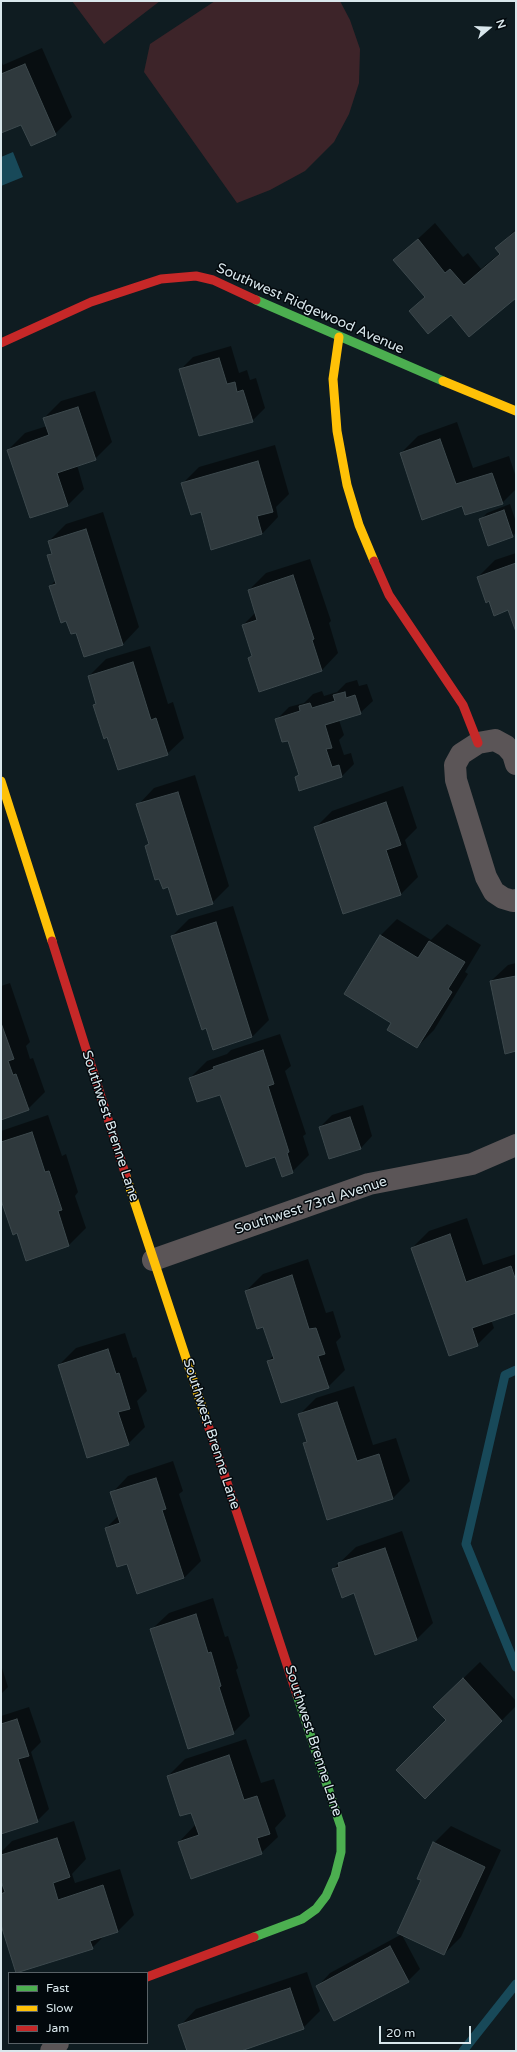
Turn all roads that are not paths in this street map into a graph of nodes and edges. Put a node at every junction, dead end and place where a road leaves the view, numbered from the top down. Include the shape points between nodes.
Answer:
1 (339, 337) junction
2 (1, 343) edge
3 (516, 411) edge
4 (478, 743) junction
5 (516, 764) edge
6 (1, 781) edge
7 (516, 900) edge
8 (516, 1145) edge
9 (153, 1260) junction
10 (148, 1977) edge

1 - 2 street, Southwest Ridgewood Avenue via 213,280 196,276 161,279 119,293 58,316
1 - 3 street, Southwest Ridgewood Avenue
1 - 4 street via 333,379 337,431 347,485 359,525 389,595 463,705
4 - 5 street via 495,740 506,746 513,754
4 - 7 street via 461,754 456,765 456,780 486,877 494,892 503,898
6 - 9 street, Southwest Brenne Lane
8 - 9 street, Southwest 73rd Avenue via 472,1164 369,1184
9 - 10 street, Southwest Brenne Lane via 341,1827 341,1852 336,1876 326,1896 316,1909 302,1919

